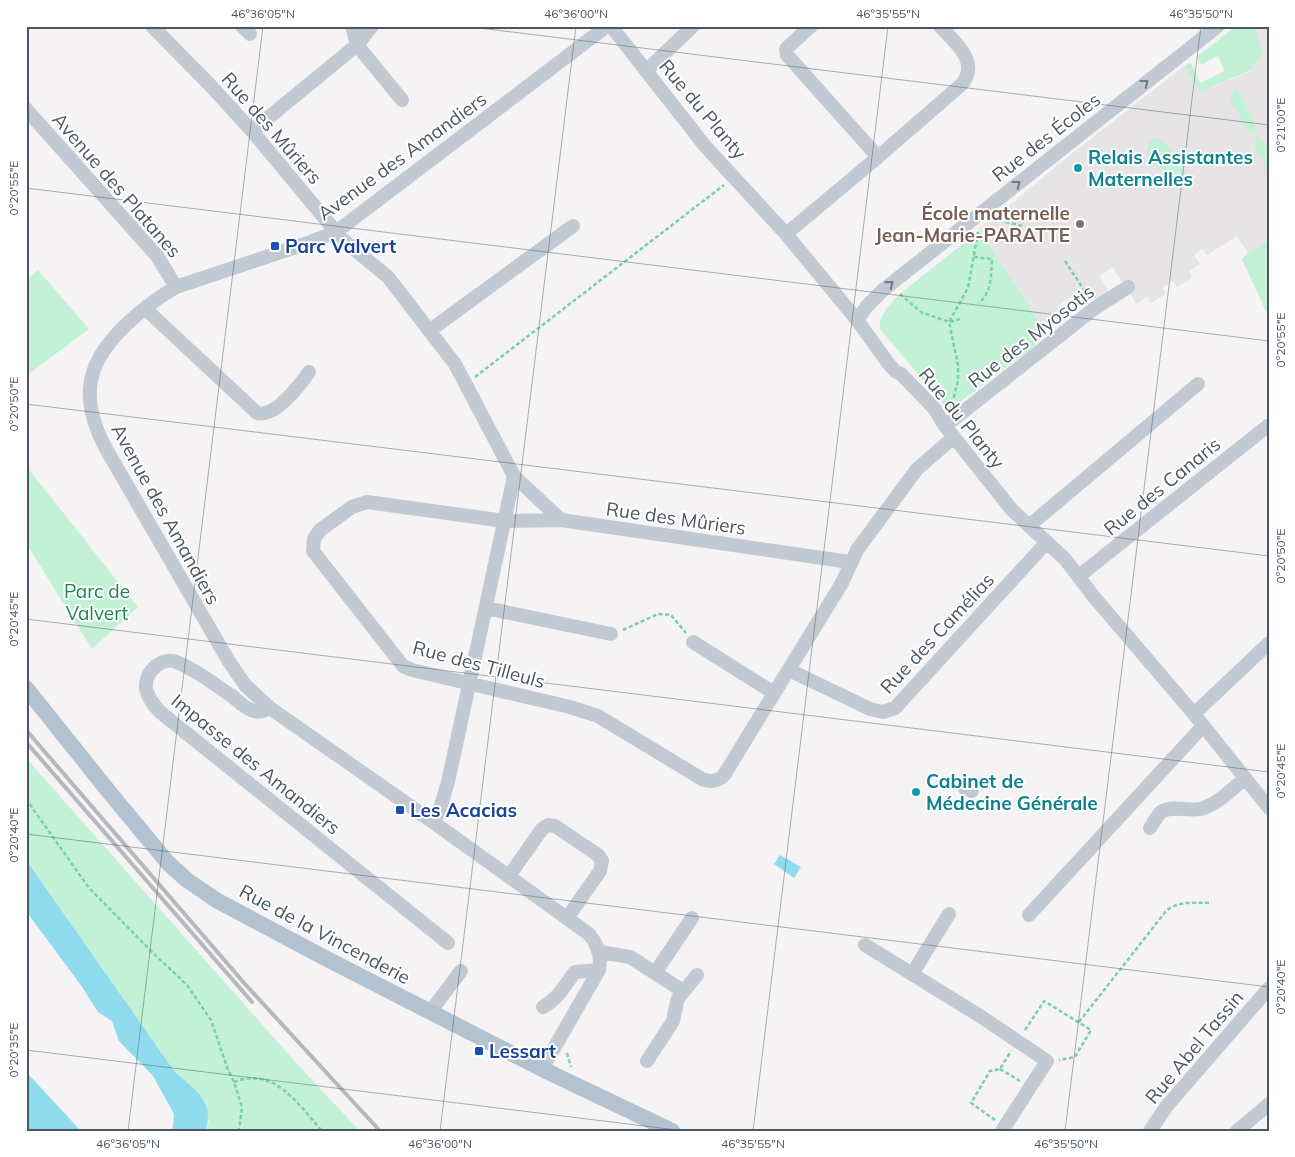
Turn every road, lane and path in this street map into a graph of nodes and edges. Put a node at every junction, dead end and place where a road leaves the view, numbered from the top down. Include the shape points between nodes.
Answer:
1 (152, 26) edge
2 (352, 26) edge
3 (372, 26) edge
4 (607, 26) edge
5 (611, 26) edge
6 (692, 26) edge
7 (940, 26) edge
8 (1218, 26) edge
9 (806, 30) edge
10 (358, 45) junction
11 (646, 71) junction
12 (402, 100) dead end
13 (26, 109) edge
14 (252, 131) junction
15 (878, 157) junction
16 (735, 177) junction
17 (982, 210) junction
18 (572, 226) dead end
19 (1023, 226) dead end
20 (336, 232) junction
21 (978, 232) dead end
22 (786, 234) junction
23 (974, 257) junction
24 (1065, 261) dead end
25 (176, 287) junction
26 (1122, 290) dead end
27 (900, 294) dead end
28 (978, 303) dead end
29 (146, 307) junction
30 (1095, 308) junction
31 (960, 319) dead end
32 (857, 320) junction
33 (949, 322) junction
34 (429, 331) junction
35 (310, 372) dead end
36 (466, 384) junction
37 (1198, 384) dead end
38 (1269, 425) edge
39 (951, 428) junction
40 (514, 476) junction
41 (561, 520) junction
42 (505, 521) junction
43 (1030, 525) junction
44 (1046, 543) junction
45 (850, 562) junction
46 (1079, 576) junction
47 (486, 608) junction
48 (611, 634) joint
49 (693, 642) joint
50 (1269, 643) edge
51 (788, 670) junction
52 (470, 684) junction
53 (26, 688) edge
54 (774, 693) junction
55 (270, 708) junction
56 (1194, 714) junction
57 (1203, 726) junction
58 (1244, 778) junction
59 (26, 799) edge
60 (1269, 808) edge
61 (433, 822) junction
62 (1150, 828) dead end
63 (509, 876) junction
64 (1212, 903) dead end
65 (948, 914) dead end
66 (1029, 915) dead end
67 (567, 918) junction
68 (692, 918) dead end
69 (448, 943) dead end
70 (865, 945) dead end
71 (600, 952) junction
72 (599, 970) junction
73 (461, 971) dead end
74 (655, 973) junction
75 (912, 974) junction
76 (698, 975) dead end
77 (1269, 988) edge
78 (683, 991) junction
79 (543, 1007) dead end
80 (430, 1012) junction
81 (1079, 1022) dead end
82 (567, 1051) dead end
83 (647, 1061) dead end
84 (542, 1069) junction
85 (1000, 1069) dead end
86 (574, 1073) dead end
87 (234, 1082) junction
88 (1030, 1087) junction
89 (1269, 1104) edge
90 (239, 1131) edge
91 (322, 1131) edge
92 (672, 1131) edge
93 (1002, 1131) edge
94 (1150, 1131) edge
95 (1238, 1131) edge

1 - 14 street, Rue des Mûriers
2 - 10 street
3 - 10 street
4 - 20 street, Avenue des Amandiers
5 - 11 street, Rue du Planty
6 - 11 street
7 - 15 street via 965,55 969,70 966,78
17 -> 8 street, Rue des Écoles
9 - 15 street via 786,49 787,55
10 - 12 street
10 - 14 street
11 - 16 street, Rue du Planty via 705,146
13 - 25 street, Avenue des Platanes via 157,256
14 - 20 street, Rue des Mûriers
15 - 22 street
16 - 22 street, Rue du Planty
16 - 36 path
17 - 19 path via 988,220
32 -> 17 street, Rue des Écoles via 883,290
18 - 34 street
20 - 25 street, Avenue des Amandiers
20 - 34 street, Rue des Mûriers via 388,277
21 - 23 path
22 - 32 street, Rue du Planty
23 - 28 path via 992,259 991,281
23 - 33 path via 968,288
24 - 30 path
25 - 29 street, Avenue des Amandiers
26 - 30 street, Rue des Myosotis
27 - 33 path via 921,312
29 - 35 street via 257,413 269,412 293,394
29 - 55 street, Avenue des Amandiers via 104,347 97,361 89,393 96,430 228,660 246,685
30 - 39 street, Rue des Myosotis
31 - 33 path
32 - 39 street, Rue du Planty via 895,371 902,374
33 - 39 path via 958,365
34 - 36 street, Rue des Mûriers
36 - 40 street, Rue des Mûriers
37 - 43 street
38 - 46 street, Rue des Canaris
39 - 43 street, Rue du Planty via 1012,510
39 - 45 street, Rue des Tilleuls
40 - 41 street, Rue des Mûriers
40 - 42 street
41 - 42 street, Rue des Tilleuls
41 - 45 street, Rue des Mûriers
42 - 47 street
42 - 52 street, Rue des Tilleuls via 367,502 352,507 314,538 313,551 399,663 412,670
43 - 44 street, Rue du Planty
44 - 46 street, Rue du Planty
44 - 51 street, Rue des Camélias via 895,708 883,712 870,709
45 - 51 street, Rue des Tilleuls via 842,583
46 - 56 street, Rue du Planty
47 - 48 street
47 - 52 street
48 - 49 path via 658,614 671,615
49 - 54 street
50 - 56 street
51 - 54 street, Rue des Tilleuls
52 - 54 street, Rue des Tilleuls via 598,716 709,782 724,775
52 - 61 street via 444,798
53 - 80 main road, Rue de la Vincenderie via 133,821 187,880 216,900
55 - 61 street, Avenue des Amandiers
55 - 69 street, Impasse des Amandiers via 251,710 178,662 165,661 153,668 148,676 146,689 160,712
56 - 57 street, Rue du Planty
57 - 58 street, Rue du Planty
57 - 66 street
58 - 60 street, Rue du Planty
58 - 62 street via 1233,790 1205,808 1161,812
59 - 87 path via 89,888 187,985 211,1020
61 - 63 street, Avenue des Amandiers
63 - 67 street, Avenue des Amandiers
63 - 67 street via 548,825 555,826 598,855 602,861 600,870
64 - 81 path via 1181,903 1166,911
65 - 75 street
67 - 71 street, Avenue des Amandiers via 589,934
68 - 74 street
70 - 75 street
71 - 72 street
71 - 74 street via 630,958
72 - 79 street via 575,972 551,1003
72 - 84 street
73 - 80 street
74 - 78 street
75 - 88 street via 1047,1061
76 - 78 street
77 - 94 street, Rue Abel Tassin via 1166,1107
78 - 83 street via 676,1001 673,1021
80 - 84 main road, Rue de la Vincenderie
82 - 86 path
84 - 92 main road, Rue de la Vincenderie
85 - 88 path
87 - 90 path via 242,1108
87 - 91 path via 254,1077 278,1085
88 - 93 street
89 - 95 street

